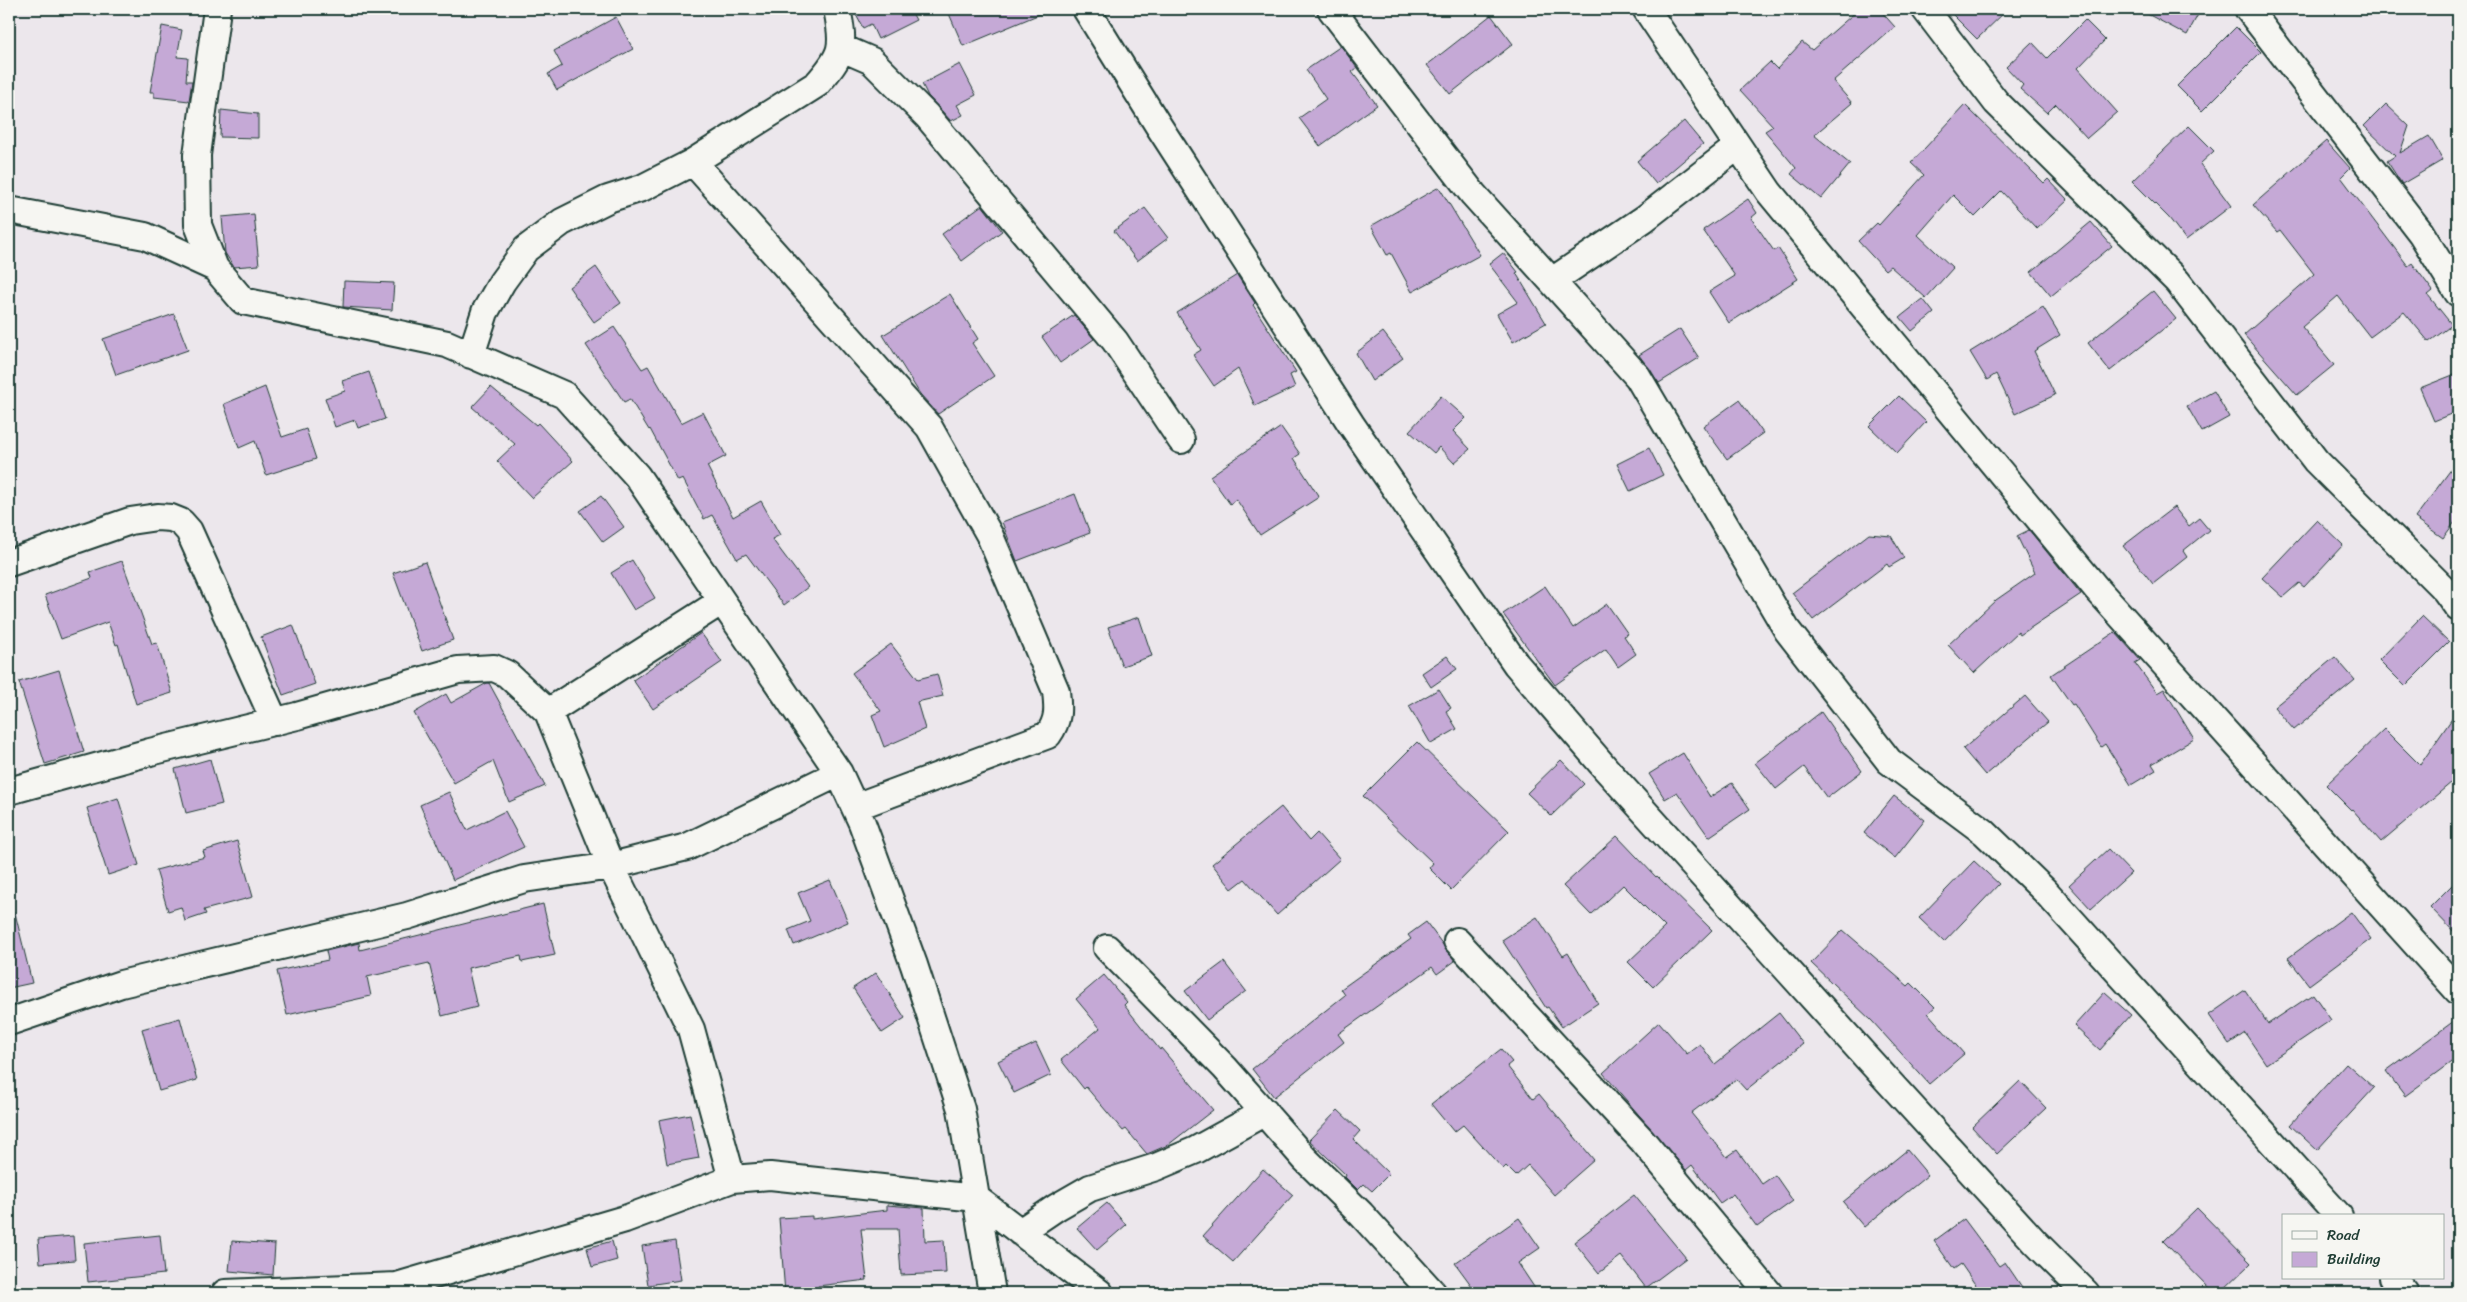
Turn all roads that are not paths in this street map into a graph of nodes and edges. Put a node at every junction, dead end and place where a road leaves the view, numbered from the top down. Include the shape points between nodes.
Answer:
1 (217, 9) edge
2 (837, 9) edge
3 (1086, 9) edge
4 (1331, 9) edge
5 (1646, 9) edge
6 (1925, 9) edge
7 (2248, 9) edge
8 (842, 48) junction
9 (1738, 146) junction
10 (694, 162) junction
11 (9, 210) edge
12 (215, 268) junction
13 (1552, 281) junction
14 (2458, 293) edge
15 (471, 355) junction
16 (1181, 440) dead end
17 (9, 562) edge
18 (722, 601) junction
19 (2458, 608) edge
20 (548, 712) junction
21 (275, 722) junction
22 (839, 773) junction
23 (9, 791) edge
24 (855, 807) junction
25 (611, 866) junction
26 (1457, 941) dead end
27 (1107, 948) dead end
28 (2458, 991) edge
29 (9, 1022) edge
30 (1265, 1112) junction
31 (732, 1179) junction
32 (976, 1198) junction
33 (2337, 1214) edge
34 (1020, 1232) junction
35 (2394, 1280) edge
36 (397, 1290) edge
37 (225, 1293) edge
38 (992, 1293) edge
39 (1100, 1293) edge
40 (1433, 1293) edge
41 (1769, 1293) edge
42 (2086, 1293) edge
43 (2405, 1293) edge

1 - 12 street via 197,155 198,225
2 - 8 street
3 - 42 street via 1352,424 1516,664 1606,769 1862,1052 2035,1242
4 - 13 street via 1473,194
5 - 9 street
6 - 19 street via 1996,102 2177,281 2316,461 2445,590
7 - 14 street via 2421,234
8 - 10 street via 832,67 817,84
8 - 16 street via 872,61 927,116 1115,341
9 - 13 street via 1644,219
9 - 28 street via 1769,192 2096,588
10 - 15 street via 562,222 526,249 485,312
10 - 24 street via 929,427 990,536 1056,691 1056,724 1048,735
11 - 12 street via 145,236
12 - 15 street via 243,301 447,344
13 - 33 street via 1638,377 1787,630 1889,761 1984,832 2045,891
15 - 18 street via 564,395 637,476
17 - 21 street via 130,521 157,517 181,522 190,531
18 - 20 street
18 - 22 street
20 - 21 street via 507,674 494,668 477,668 458,670
20 - 25 street
21 - 23 street
22 - 24 street
22 - 25 street via 688,847
24 - 32 street via 914,965 961,1109
25 - 29 street via 524,879 407,916 121,984
25 - 31 street via 691,1029
26 - 41 street via 1642,1140
27 - 30 street
30 - 34 street via 1196,1150 1156,1167 1090,1188
30 - 40 street via 1305,1159 1361,1214
31 - 32 street via 770,1176
31 - 36 street via 625,1219
32 - 34 street
32 - 38 street
34 - 39 street
35 - 43 street
36 - 37 street

